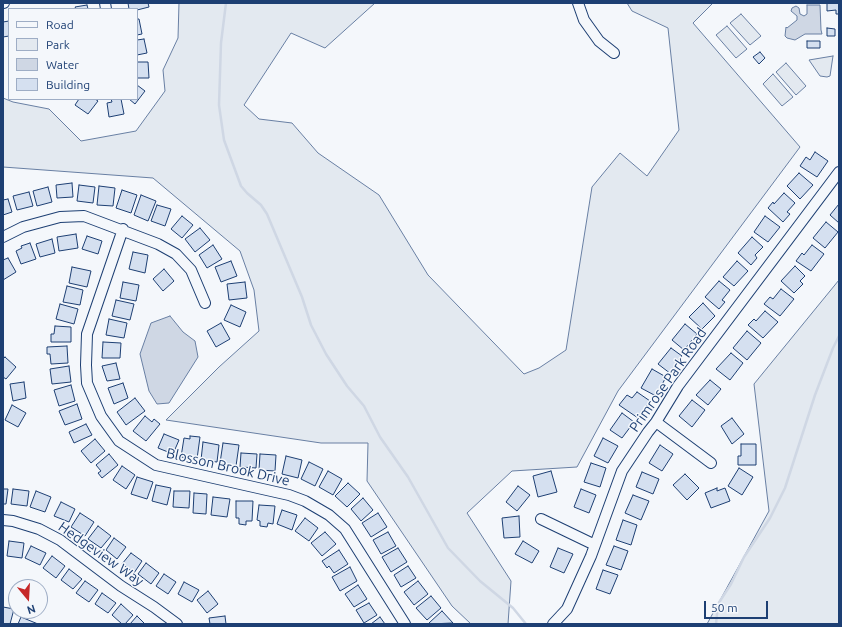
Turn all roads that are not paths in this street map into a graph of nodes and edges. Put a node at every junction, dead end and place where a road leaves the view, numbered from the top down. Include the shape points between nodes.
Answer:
1 (578, 3) edge
2 (614, 53) dead end
3 (839, 172) edge
4 (123, 229) junction
5 (3, 236) edge
6 (204, 303) dead end
7 (656, 422) junction
8 (711, 463) dead end
9 (541, 518) dead end
10 (3, 520) edge
11 (595, 545) junction
12 (177, 624) edge
13 (406, 624) edge
14 (553, 624) edge

1 - 2 street via 584,20 599,41
3 - 7 street, Primrose Park Road via 683,380
4 - 5 street via 84,216 60,217 23,227
4 - 6 street via 176,254 190,270
4 - 13 street, Blosson Brook Drive via 87,334 88,383 101,416 119,441 156,465 289,495 329,515 345,529
7 - 8 street
7 - 11 street, Primrose Park Road via 622,471
9 - 11 street
10 - 12 street, Hedgeview Way via 39,529 60,540
11 - 14 street, Primrose Park Road via 567,609

